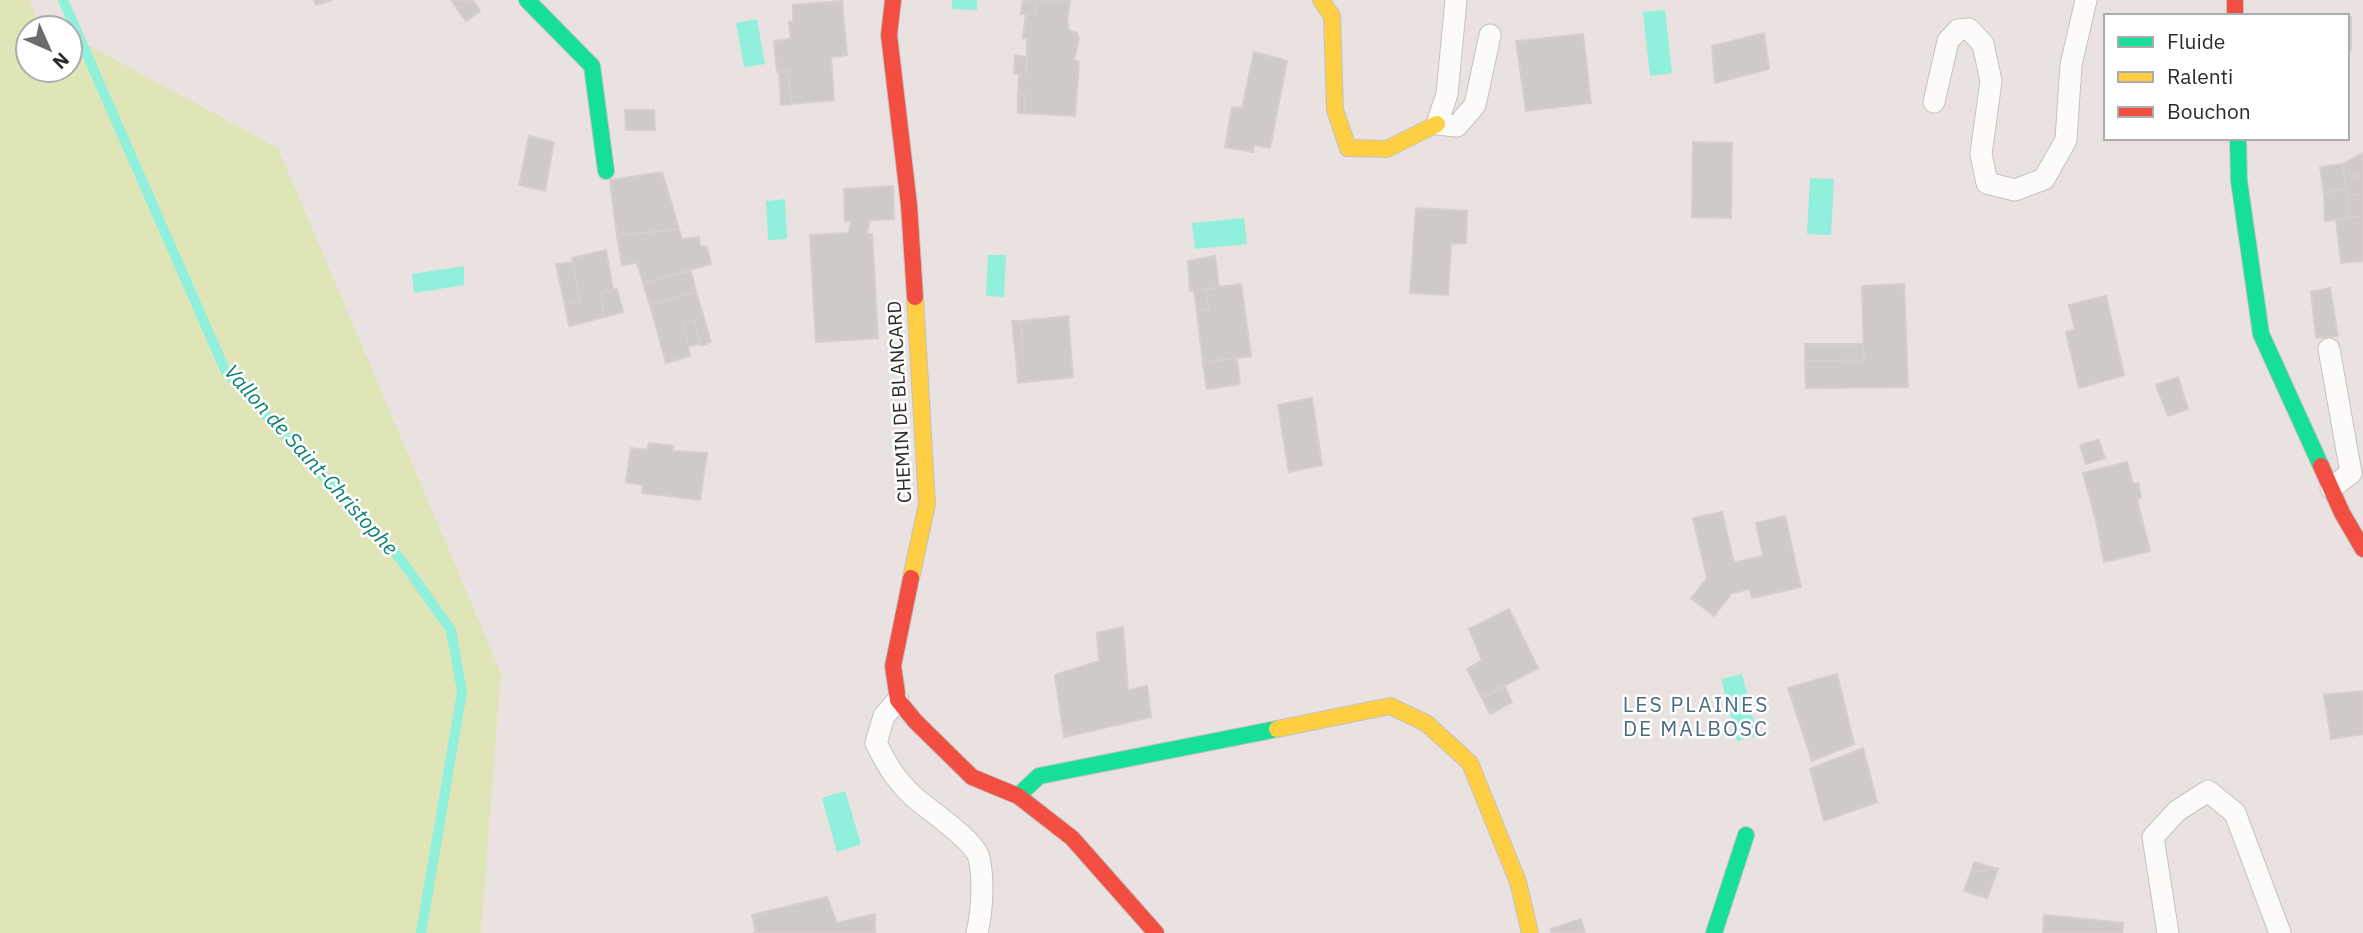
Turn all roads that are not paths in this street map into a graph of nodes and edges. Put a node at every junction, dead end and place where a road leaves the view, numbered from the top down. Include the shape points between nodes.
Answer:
1 (527, 0) edge
2 (893, 0) edge
3 (1321, 0) edge
4 (1456, 0) edge
5 (2086, 0) edge
6 (1490, 35) dead end
7 (1934, 102) dead end
8 (1437, 124) junction
9 (2238, 140) edge
10 (606, 172) dead end
11 (2329, 349) dead end
12 (2331, 488) junction
13 (2363, 549) edge
14 (898, 700) junction
15 (1018, 796) junction
16 (1746, 835) dead end
17 (977, 933) edge
18 (1156, 933) edge
19 (1530, 933) edge
20 (1714, 933) edge
21 (2168, 933) edge
22 (2280, 933) edge

1 - 10 street via 592,66
2 - 14 street, CHEMIN DE BLANCARD via 889,35 909,205 927,504 893,666
3 - 8 street via 1332,16 1335,110 1348,148 1387,149
4 - 8 lane via 1447,94
5 - 7 lane via 2071,65 2066,140 2044,179 2015,191 1987,183 1981,154 1991,81 1983,44 1969,29 1958,30 1948,41
6 - 8 lane via 1475,105 1457,126
9 - 12 street via 2239,181 2261,334
11 - 12 lane via 2351,473
12 - 13 street
14 - 15 street via 972,777
14 - 17 lane via 884,716 876,743 890,772 978,856 982,911
15 - 18 street via 1072,838
15 - 19 street via 1039,776 1390,706 1426,723 1470,763 1518,882
16 - 20 street
21 - 22 lane via 2153,837 2176,811 2208,791 2235,813

